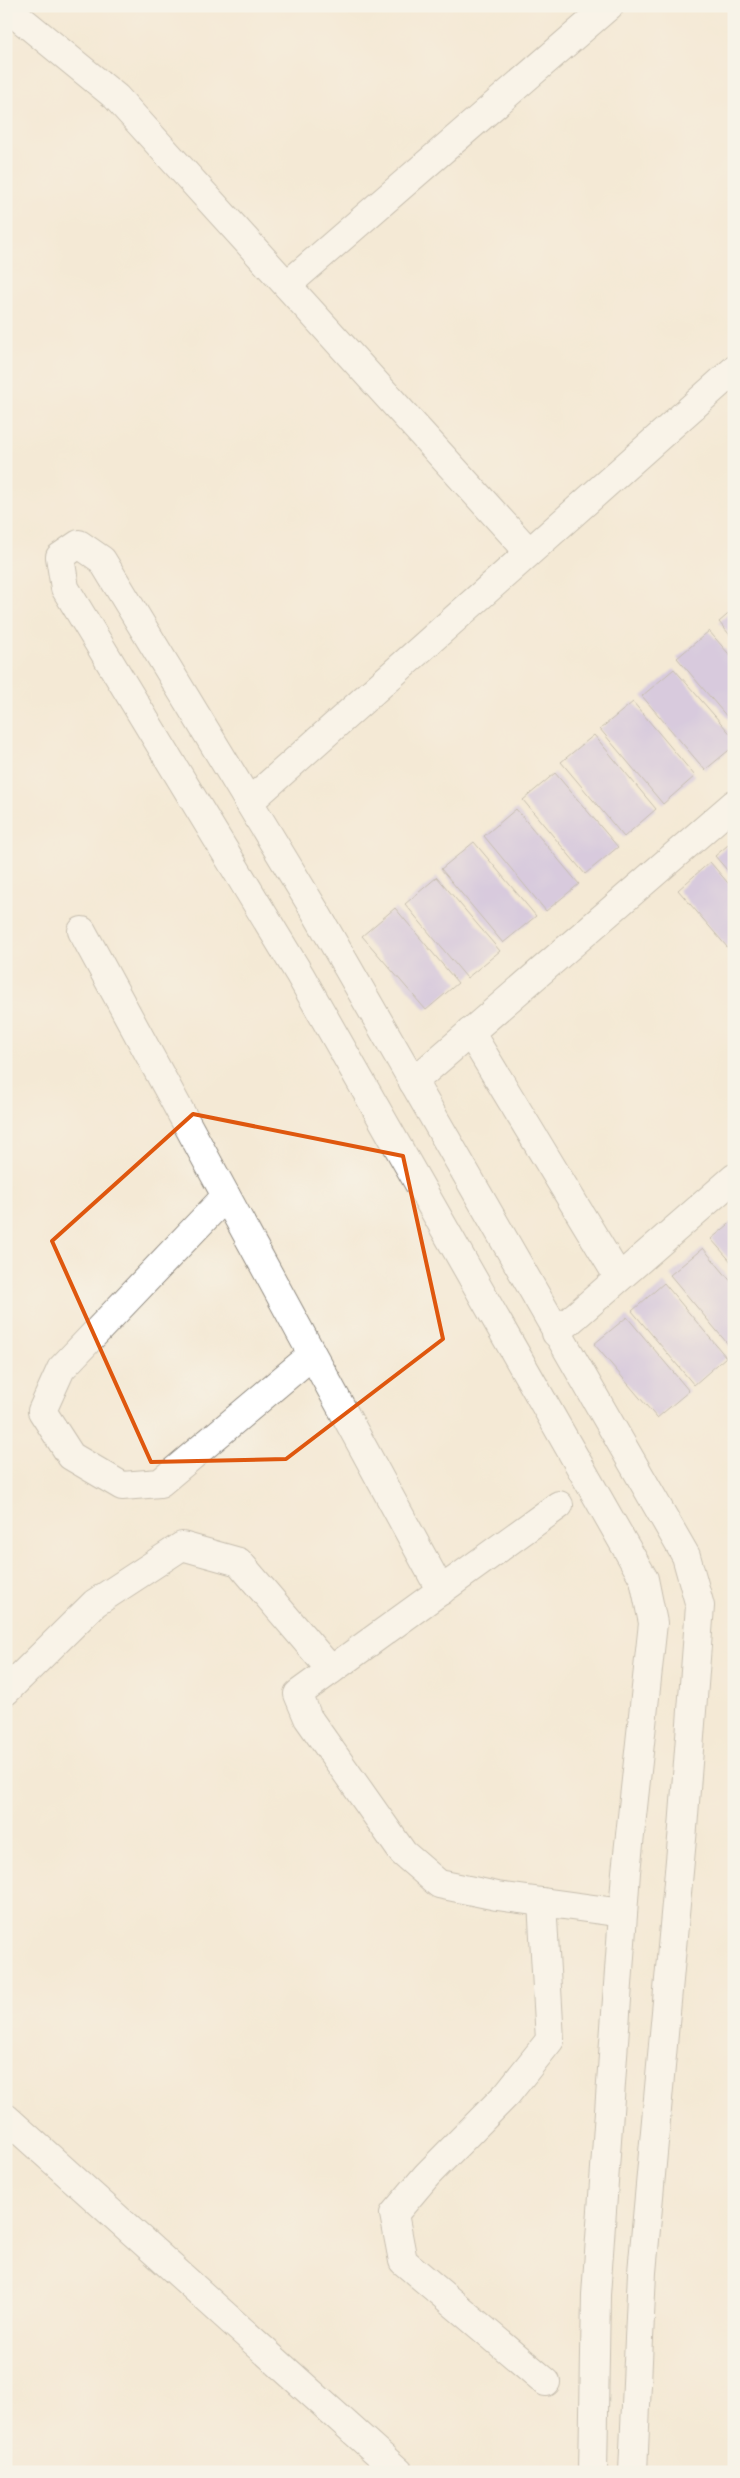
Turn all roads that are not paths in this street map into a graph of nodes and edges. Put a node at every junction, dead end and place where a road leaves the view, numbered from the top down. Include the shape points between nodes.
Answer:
1 (609, 6) edge
2 (6, 7) edge
3 (287, 285) junction
4 (734, 370) edge
5 (529, 552) junction
6 (249, 802) junction
7 (734, 804) edge
8 (82, 931) dead end
9 (470, 1032) junction
10 (413, 1082) junction
11 (734, 1178) edge
12 (226, 1196) junction
13 (619, 1278) junction
14 (556, 1332) junction
15 (312, 1355) junction
16 (559, 1505) dead end
17 (441, 1591) junction
18 (331, 1670) junction
19 (6, 1691) edge
20 (542, 1902) junction
21 (623, 1913) junction
22 (6, 2118) edge
23 (546, 2382) dead end
24 (399, 2472) edge
25 (593, 2472) edge
26 (633, 2472) edge

1 - 3 street
2 - 3 street via 116,97
3 - 5 street
4 - 5 street
5 - 6 street
6 - 10 street
6 - 21 street via 102,560 79,544 60,557 66,588 300,975 644,1579 653,1623
7 - 9 street
8 - 12 street
9 - 10 street
9 - 13 street
10 - 14 street
11 - 13 street
12 - 15 street
12 - 15 street via 61,1369 42,1412 71,1456 122,1486 160,1483
13 - 14 street
14 - 26 street via 686,1556 700,1606 642,2272
15 - 17 street
16 - 17 street
17 - 18 street
18 - 19 street via 238,1562 182,1546 95,1603
18 - 20 street via 298,1694 308,1718 403,1853 439,1884
20 - 21 street
20 - 23 street via 550,2040 507,2094 427,2175 394,2214 403,2261
21 - 25 street via 596,2295
22 - 24 street

